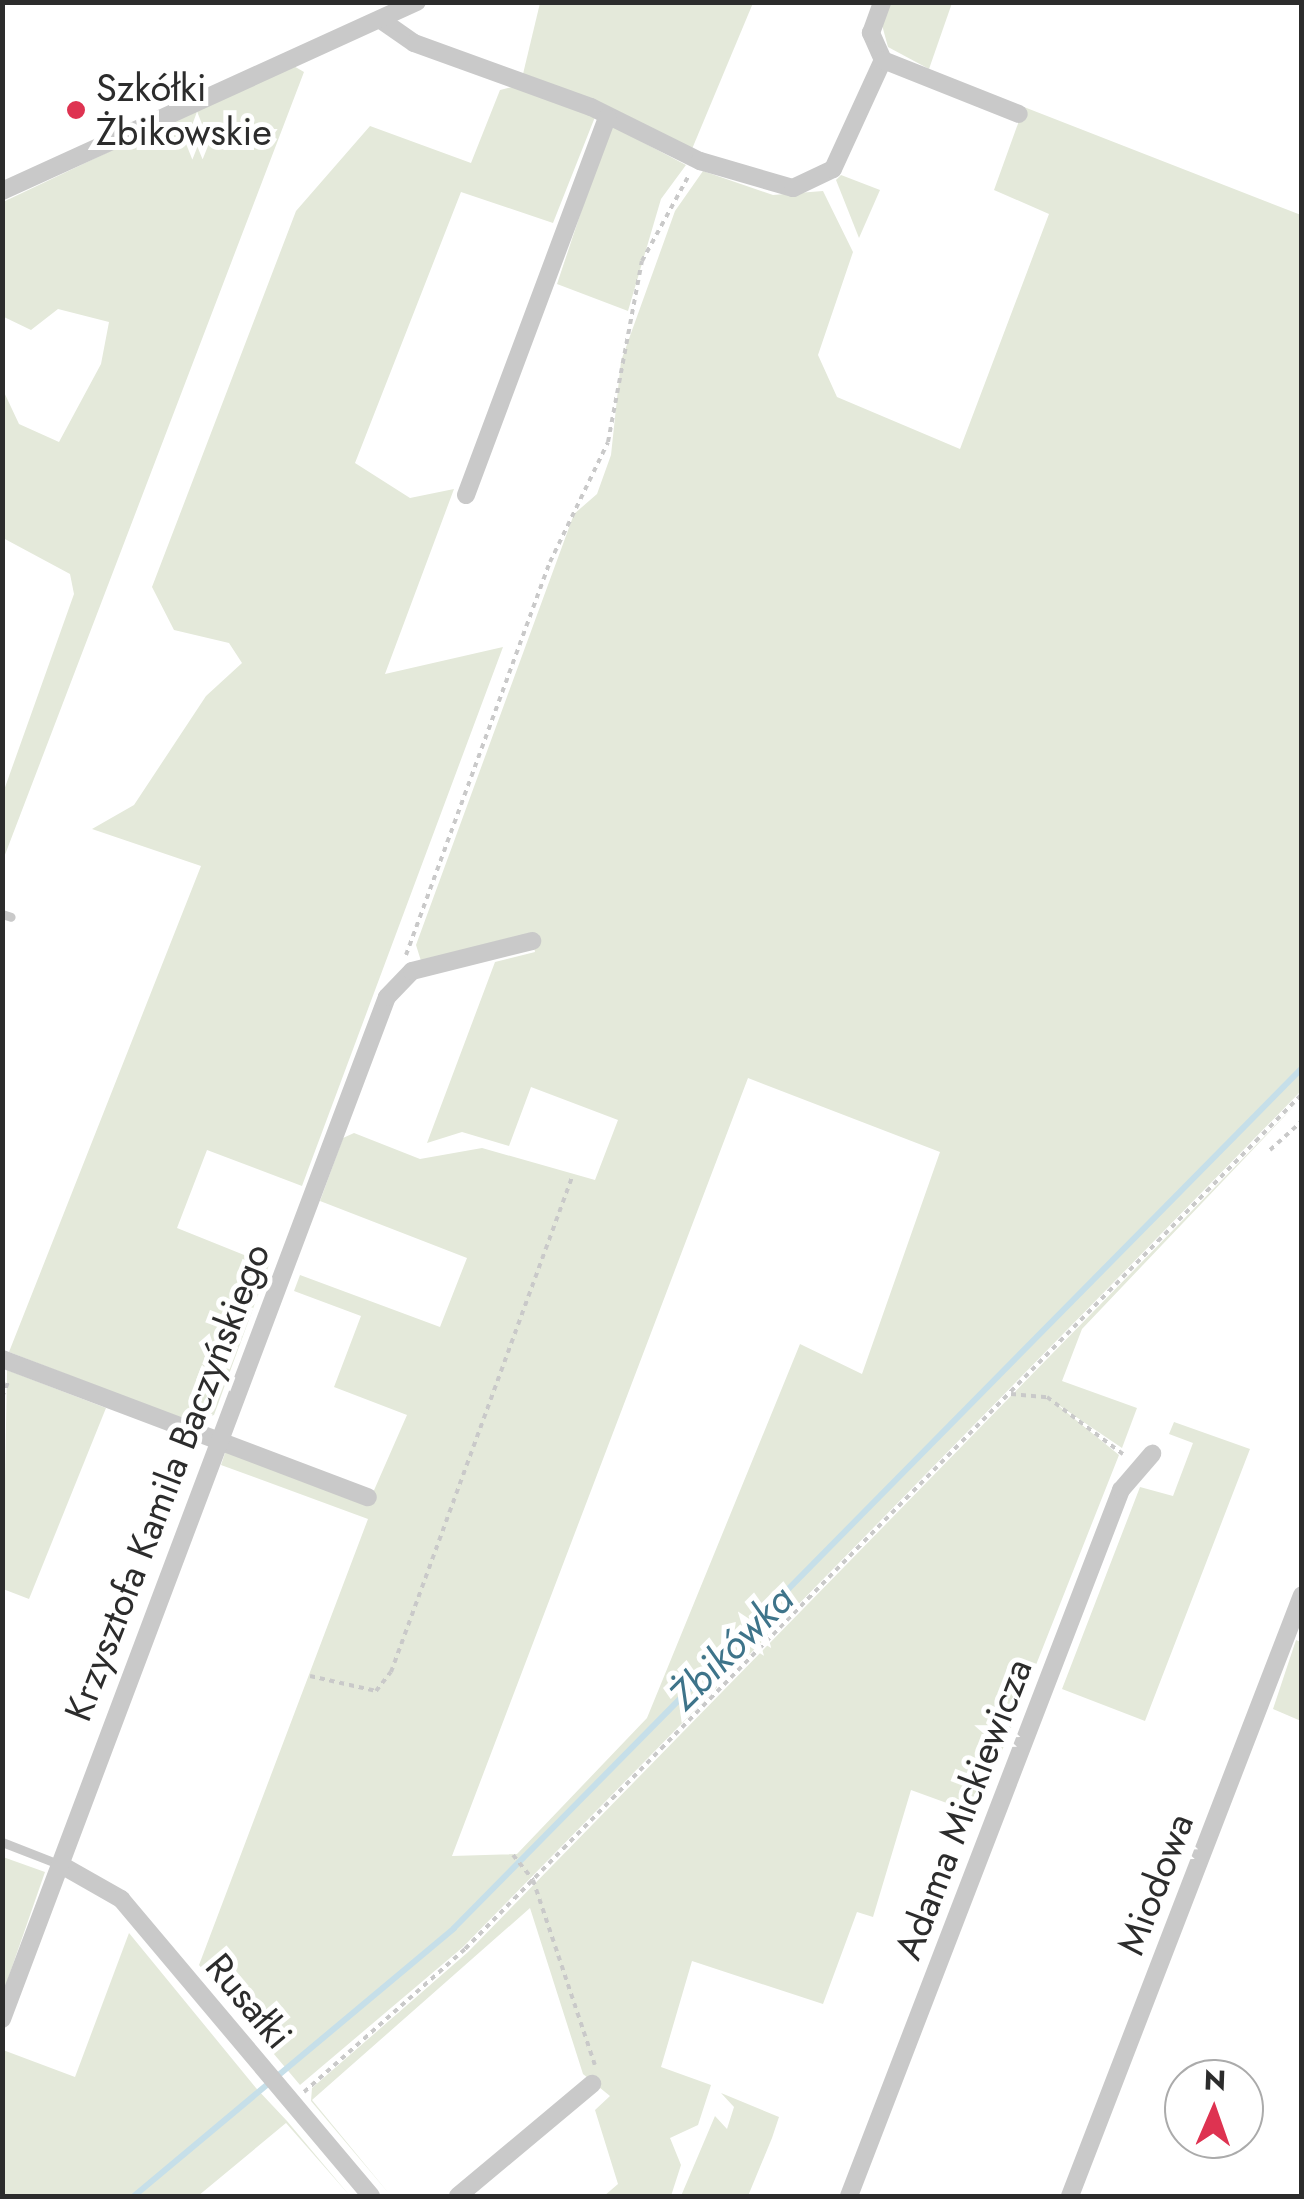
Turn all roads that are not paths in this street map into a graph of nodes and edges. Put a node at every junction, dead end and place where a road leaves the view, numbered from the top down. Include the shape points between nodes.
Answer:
1 (417, 2) edge
2 (882, 2) edge
3 (381, 20) junction
4 (883, 60) junction
5 (1019, 114) dead end
6 (607, 118) junction
7 (2, 191) edge
8 (466, 495) dead end
9 (532, 942) dead end
10 (2, 1358) edge
11 (217, 1438) junction
12 (1152, 1454) dead end
13 (368, 1497) dead end
14 (1302, 1595) edge
15 (2, 1842) edge
16 (63, 1866) junction
17 (2, 2018) edge
18 (592, 2084) road end
19 (371, 2196) edge
20 (458, 2196) edge
21 (849, 2196) edge
22 (1070, 2196) edge

1 - 3 street
2 - 4 street via 871,32
3 - 6 street via 414,43
3 - 7 street
4 - 5 street
4 - 6 street via 832,169 792,188 700,161
6 - 8 street
9 - 11 street, Krzysztofa Kamila Baczyńskiego via 404,974 340,1116
10 - 11 street
11 - 13 street
11 - 16 street, Krzysztofa Kamila Baczyńskiego
12 - 21 street, Adama Mickiewicza via 1121,1490
14 - 22 street, Miodowa
15 - 16 lane
16 - 17 street, Krzysztofa Kamila Baczyńskiego
16 - 19 street, Rusałki via 121,1899 256,2061 295,2097
18 - 20 street

